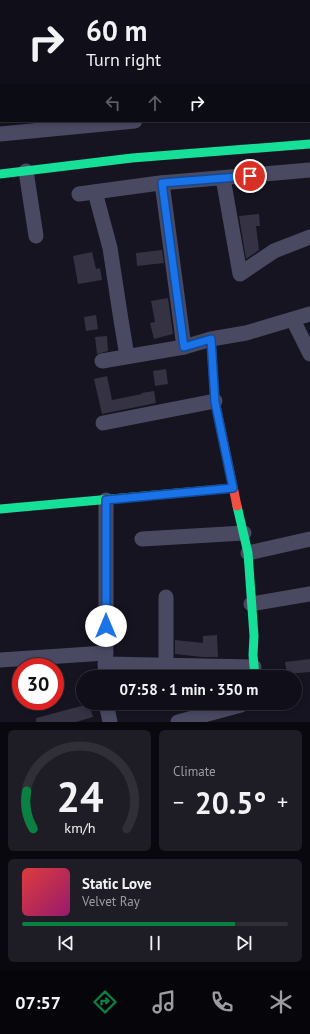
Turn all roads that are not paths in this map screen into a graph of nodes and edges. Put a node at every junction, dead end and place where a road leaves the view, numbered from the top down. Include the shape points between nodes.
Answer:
1 (125, 122) edge
2 (0, 134) edge
3 (310, 144) edge
4 (310, 170) edge
5 (26, 171) junction
6 (0, 174) edge
7 (223, 178) junction
8 (162, 183) junction
9 (95, 192) junction
10 (79, 194) dead end
11 (36, 236) dead end
12 (310, 237) edge
13 (310, 314) edge
14 (293, 320) junction
15 (211, 339) junction
16 (184, 347) junction
17 (310, 354) edge
18 (127, 356) junction
19 (102, 361) dead end
20 (215, 402) junction
21 (103, 423) dead end
22 (233, 488) junction
23 (106, 500) junction
24 (0, 509) edge
25 (244, 533) junction
26 (142, 539) dead end
27 (310, 539) edge
28 (248, 553) junction
29 (310, 594) edge
30 (166, 597) dead end
31 (251, 604) junction
32 (0, 660) edge
33 (105, 665) edge
34 (166, 665) junction
35 (230, 670) edge
36 (255, 670) edge
37 (107, 710) edge
38 (223, 710) edge
39 (110, 722) edge
40 (178, 722) edge

1 - 2 street
3 - 5 street via 132,158
4 - 7 street
5 - 6 street
5 - 11 street
7 - 8 street
7 - 12 street via 240,274 274,251
8 - 9 street
8 - 16 street
9 - 10 street
9 - 18 street via 110,248
13 - 14 street
14 - 15 street via 246,333
14 - 17 street
15 - 16 street
15 - 20 street
16 - 18 street
18 - 19 street
20 - 21 street
20 - 22 street
22 - 23 street
22 - 25 street
23 - 24 street
23 - 33 street
25 - 26 street
25 - 28 street
27 - 28 street
28 - 31 street
29 - 31 street
30 - 34 street
31 - 36 street
32 - 33 street
33 - 34 street
34 - 35 street
37 - 39 street
38 - 40 street

